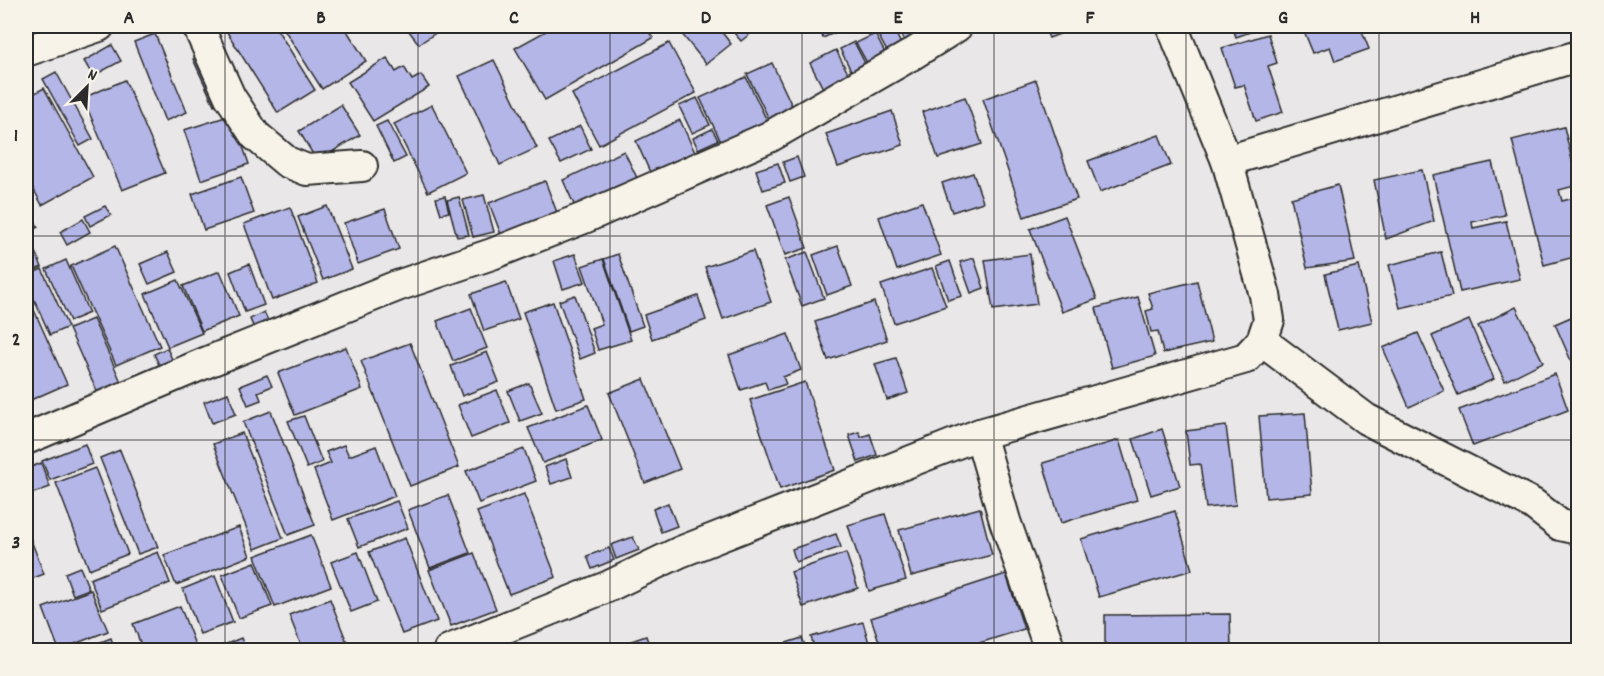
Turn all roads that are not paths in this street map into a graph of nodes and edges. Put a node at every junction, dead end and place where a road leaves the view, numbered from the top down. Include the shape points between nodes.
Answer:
1 (99, 26) edge
2 (198, 26) edge
3 (957, 26) edge
4 (1172, 26) edge
5 (26, 51) edge
6 (1578, 56) edge
7 (1227, 161) junction
8 (362, 166) dead end
9 (1262, 340) junction
10 (980, 434) junction
11 (26, 439) edge
12 (1578, 529) edge
13 (449, 651) edge
14 (1050, 651) edge

1 - 5 street
2 - 8 street via 230,97 255,135 287,162 307,170
3 - 11 street via 769,138 584,218 397,286
4 - 7 street
6 - 7 street
7 - 9 street via 1265,294 1269,320
9 - 10 street via 1246,358
9 - 12 street via 1366,419 1533,504 1560,525
10 - 13 street via 680,552 607,587
10 - 14 street

